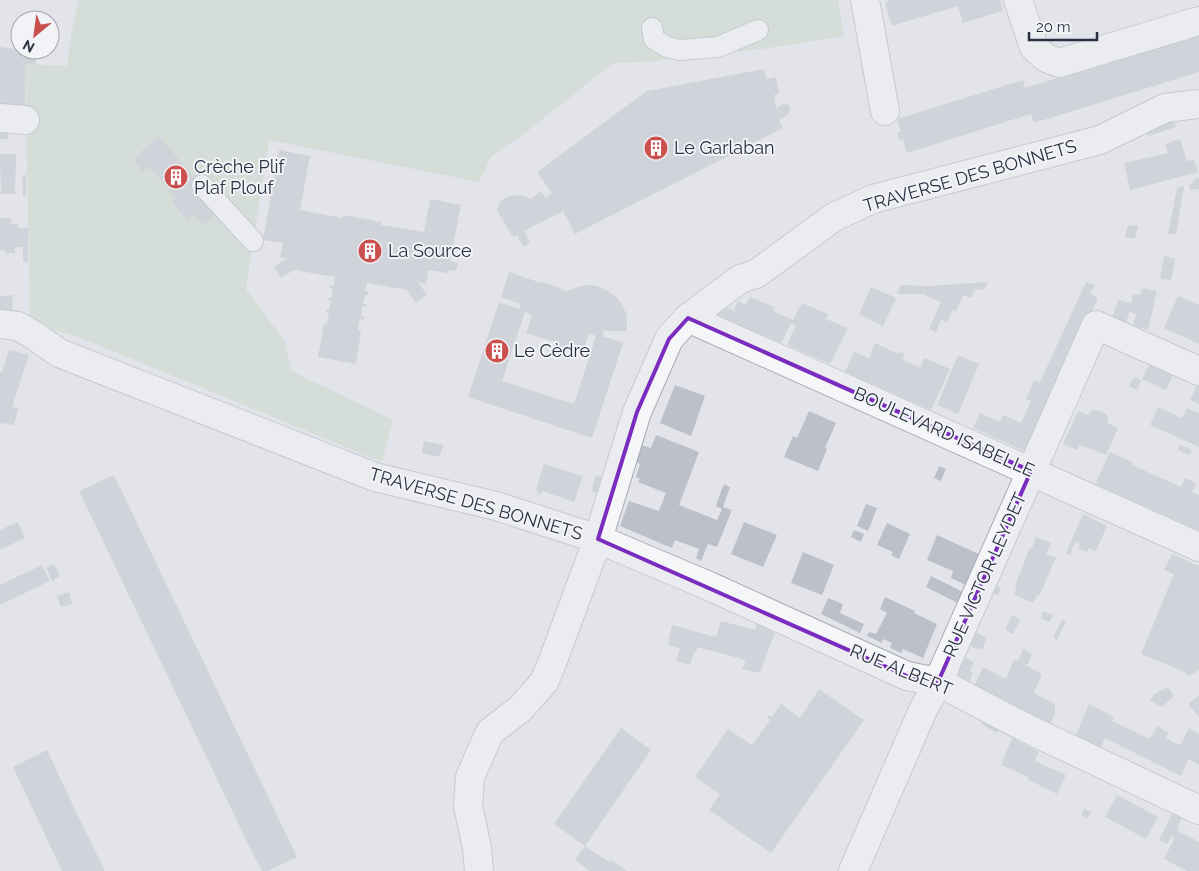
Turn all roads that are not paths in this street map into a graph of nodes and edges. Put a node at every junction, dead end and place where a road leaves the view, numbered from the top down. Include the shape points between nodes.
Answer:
1 (865, 0) edge
2 (1018, 0) edge
3 (1199, 21) edge
4 (652, 28) dead end
5 (758, 30) dead end
6 (1199, 104) edge
7 (885, 111) dead end
8 (202, 185) dead end
9 (253, 241) dead end
10 (688, 318) junction
11 (0, 324) edge
12 (1199, 371) edge
13 (1031, 471) junction
14 (598, 539) junction
15 (1199, 547) edge
16 (938, 682) junction
17 (1199, 810) edge
18 (479, 871) edge
19 (853, 871) edge

1 - 7 street
2 - 3 street via 1034,47 1046,58 1059,63
4 - 5 street via 654,39 680,50 718,47
6 - 10 street, TRAVERSE DES BONNETS via 1165,108 1100,140 873,200 834,217 756,274 740,279
8 - 9 street
10 - 13 street, BOULEVARD ISABELLE
10 - 14 street, TRAVERSE DES BONNETS via 669,339 637,412
11 - 14 street, TRAVERSE DES BONNETS via 18,326 59,353 374,477 496,506
12 - 13 street, RUE VICTOR LEYDET via 1096,325
13 - 15 street, BOULEVARD ISABELLE
13 - 16 street, RUE VICTOR LEYDET
14 - 16 street, RUE ALBERT via 907,676
14 - 18 street via 544,682 520,709 490,732 470,777 468,806
16 - 17 street, RUE ALBERT via 1026,728
16 - 19 street, RUE VICTOR LEYDET

